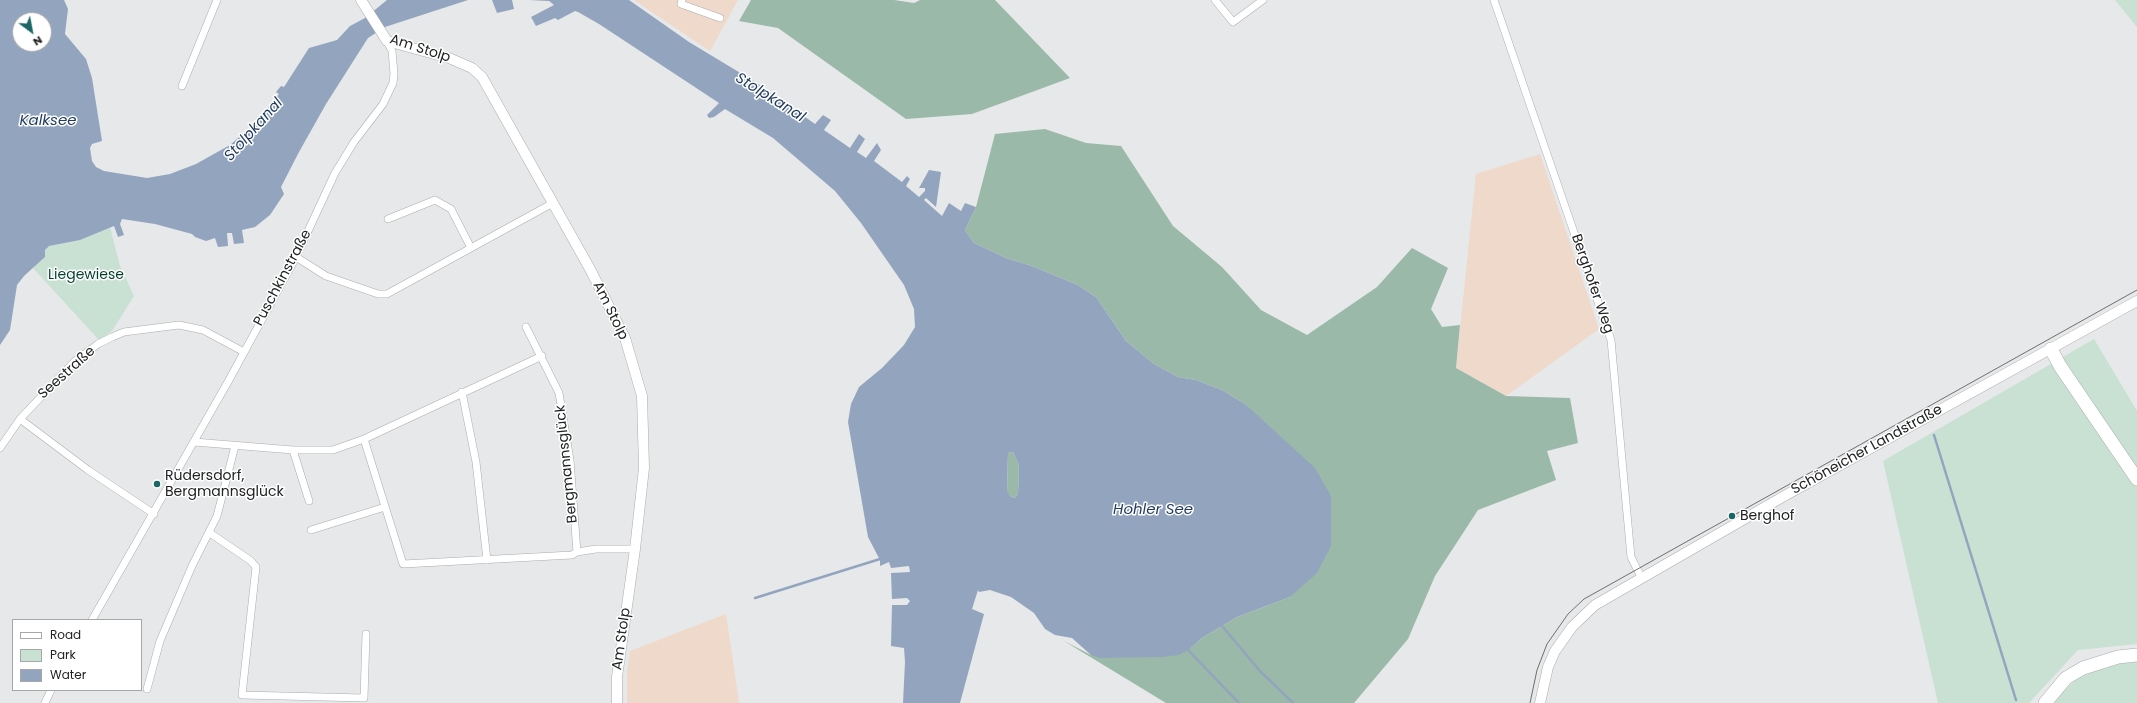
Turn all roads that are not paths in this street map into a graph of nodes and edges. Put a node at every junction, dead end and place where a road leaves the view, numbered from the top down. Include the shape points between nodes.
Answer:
1 (217, 0) edge
2 (682, 0) edge
3 (1216, 0) edge
4 (1263, 0) edge
5 (1494, 0) edge
6 (362, 3) edge
7 (720, 18) dead end
8 (385, 38) junction
9 (182, 86) dead end
10 (553, 203) junction
11 (388, 219) dead end
12 (471, 248) junction
13 (296, 257) junction
14 (2137, 301) edge
15 (526, 327) dead end
16 (2050, 349) junction
17 (244, 352) junction
18 (542, 356) junction
19 (462, 392) junction
20 (20, 419) junction
21 (364, 439) junction
22 (194, 442) junction
23 (235, 446) junction
24 (0, 448) edge
25 (293, 450) junction
26 (2137, 479) edge
27 (309, 501) dead end
28 (385, 508) junction
29 (154, 514) junction
30 (311, 530) dead end
31 (210, 533) junction
32 (635, 549) junction
33 (577, 552) junction
34 (487, 560) junction
35 (1641, 577) junction
36 (93, 619) edge
37 (366, 634) dead end
38 (2137, 655) edge
39 (147, 689) dead end
40 (51, 691) edge
41 (45, 703) edge
42 (617, 703) edge
43 (1540, 703) edge
44 (2046, 703) edge

1 - 9 street
2 - 7 street via 681,4
3 - 4 street via 1233,22
5 - 35 street, Berghofer Weg via 1611,340 1631,557
6 - 8 main road
8 - 10 main road, Am Stolp via 449,58 472,68 482,77
8 - 13 street, Puschkinstraße via 392,51 393,83 383,104 335,172
10 - 12 street
10 - 32 main road, Am Stolp via 621,327 642,396 644,468
11 - 12 street via 435,200 451,209
12 - 13 street via 387,294 378,294 326,276
13 - 17 street, Puschkinstraße
14 - 16 main road, Schöneicher Landstraße
15 - 18 street, Bergmannsglück
16 - 26 highway
16 - 35 main road, Schöneicher Landstraße
17 - 20 street, Seestraße via 192,326 179,325 124,332 98,344 75,361
17 - 22 street, Puschkinstraße
18 - 19 street
18 - 33 street, Bergmannsglück via 559,393 570,460
19 - 21 street
19 - 34 street via 476,462
20 - 24 street, Seestraße
20 - 29 street via 88,470
21 - 25 street via 333,450
21 - 28 street
22 - 23 street
22 - 29 street, Puschkinstraße
23 - 25 street
23 - 31 street via 219,510
25 - 27 street
28 - 30 street
28 - 34 street via 403,564
29 - 36 street, Puschkinstraße
31 - 37 street via 256,567 242,695 364,698
31 - 39 street via 192,566 160,641
32 - 33 street via 603,548
32 - 42 main road, Am Stolp via 617,677
33 - 34 street via 572,555
35 - 43 main road, Schöneicher Landstraße via 1585,613 1564,636 1548,667
38 - 44 highway via 2118,657 2083,668 2066,678
40 - 41 street

